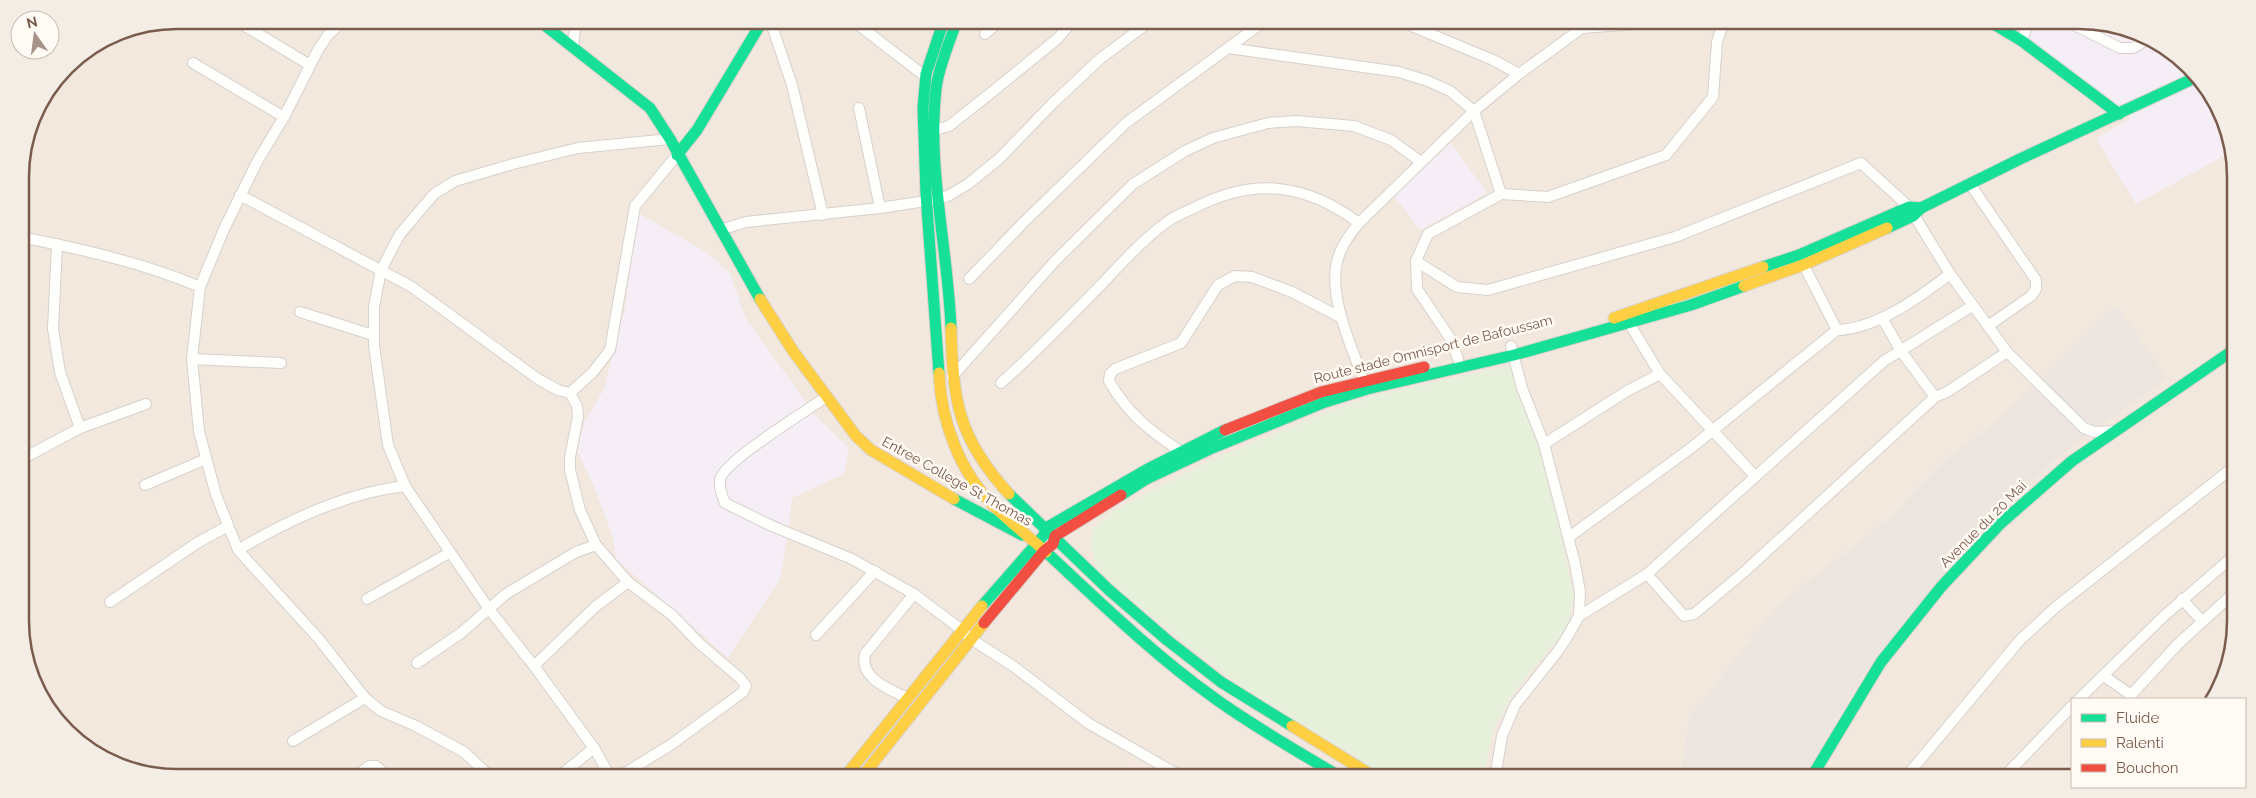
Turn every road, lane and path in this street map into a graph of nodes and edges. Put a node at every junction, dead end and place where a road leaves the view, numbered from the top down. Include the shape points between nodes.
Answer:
1 (250, 29) edge
2 (334, 29) edge
3 (550, 29) edge
4 (575, 29) edge
5 (758, 29) edge
6 (773, 29) edge
7 (863, 29) edge
8 (941, 29) edge
9 (954, 29) edge
10 (991, 29) edge
11 (1066, 29) edge
12 (1140, 29) edge
13 (1254, 29) edge
14 (1419, 29) edge
15 (1581, 29) edge
16 (1721, 29) edge
17 (2002, 29) edge
18 (2026, 29) edge
19 (2082, 29) edge
20 (985, 34) dead end
21 (2022, 41) junction
22 (2142, 43) edge
23 (573, 47) junction
24 (1228, 48) junction
25 (193, 63) dead end
26 (310, 65) junction
27 (1519, 74) junction
28 (926, 78) junction
29 (2191, 80) edge
30 (859, 108) dead end
31 (1474, 111) junction
32 (2119, 114) junction
33 (284, 117) junction
34 (935, 130) junction
35 (670, 139) junction
36 (677, 155) junction
37 (1421, 162) junction
38 (1970, 184) junction
39 (1501, 194) junction
40 (240, 196) junction
41 (938, 197) junction
42 (926, 201) junction
43 (880, 208) junction
44 (1914, 210) junction
45 (823, 215) junction
46 (1359, 223) junction
47 (720, 230) junction
48 (29, 239) edge
49 (56, 244) junction
50 (1801, 260) junction
51 (1416, 261) junction
52 (380, 270) junction
53 (1950, 274) junction
54 (969, 279) dead end
55 (200, 287) junction
56 (1689, 299) junction
57 (1972, 306) junction
58 (300, 312) dead end
59 (1340, 317) junction
60 (1882, 318) junction
61 (1629, 323) junction
62 (1988, 326) junction
63 (1837, 330) junction
64 (373, 335) junction
65 (1512, 350) junction
66 (1900, 351) junction
67 (2007, 352) junction
68 (2227, 354) edge
69 (192, 359) junction
70 (1458, 359) junction
71 (281, 363) dead end
72 (1660, 374) junction
73 (952, 377) junction
74 (1001, 383) dead end
75 (1365, 385) junction
76 (570, 393) junction
77 (826, 397) junction
78 (1936, 397) junction
79 (146, 404) dead end
80 (80, 428) junction
81 (1712, 430) junction
82 (2114, 432) junction
83 (1544, 444) junction
84 (1180, 451) junction
85 (29, 455) edge
86 (206, 459) junction
87 (2227, 472) edge
88 (1755, 476) junction
89 (146, 486) dead end
90 (404, 486) junction
91 (228, 526) junction
92 (1046, 528) junction
93 (1055, 536) junction
94 (1569, 537) junction
95 (1036, 542) junction
96 (596, 545) junction
97 (238, 550) junction
98 (1044, 551) junction
99 (449, 553) junction
100 (2227, 562) edge
101 (875, 571) junction
102 (1647, 574) junction
103 (628, 582) junction
104 (914, 594) junction
105 (367, 599) dead end
106 (2182, 599) junction
107 (2227, 600) edge
108 (110, 602) dead end
109 (489, 609) junction
110 (1579, 616) junction
111 (2202, 621) junction
112 (962, 630) junction
113 (816, 635) dead end
114 (971, 639) junction
115 (417, 664) dead end
116 (534, 666) junction
117 (2104, 676) junction
118 (2130, 697) edge
119 (365, 698) junction
120 (908, 698) junction
121 (2080, 698) edge
122 (2071, 707) edge
123 (293, 740) dead end
124 (594, 748) junction
125 (365, 769) edge
126 (380, 769) edge
127 (480, 769) edge
128 (568, 769) edge
129 (606, 769) edge
130 (632, 769) edge
131 (851, 769) edge
132 (868, 769) edge
133 (1168, 769) edge
134 (1327, 769) edge
135 (1361, 769) edge
136 (1496, 769) edge
137 (1816, 769) edge
138 (1912, 769) edge
139 (2012, 769) edge

1 - 26 street
2 - 26 street
3 - 23 street, Entree College St Thomas
4 - 23 street
5 - 36 street via 697,130
6 - 45 street via 792,85
7 - 28 street
8 - 28 street
9 - 34 street via 936,88
10 - 20 street
11 - 34 street via 949,126
12 - 41 street via 1101,58 1000,158 968,184 948,196
13 - 24 street
14 - 27 street
15 - 27 street
16 - 39 street via 1716,42 1713,97 1666,155 1548,197
17 - 21 street
18 - 21 street
19 - 22 street via 2120,48 2133,48
21 - 32 street
23 - 35 street, Entree College St Thomas via 640,98
24 - 31 street via 1399,72 1450,91
24 - 54 street via 1126,123
25 - 33 street
26 - 33 street
27 - 31 street
28 - 42 street via 923,92
29 - 32 street, Route stade Omnisport de Bafoussam
30 - 43 street
31 - 37 street
31 - 39 street
32 - 38 street, Route stade Omnisport de Bafoussam
33 - 40 street
34 - 41 street
35 - 36 street, Entree College St Thomas
35 - 52 street via 578,148 455,181 434,194 412,218
36 - 47 street, Entree College St Thomas
36 - 76 street via 635,206 610,350 593,372
37 - 46 street
37 - 73 street via 1391,140 1354,126 1296,121 1268,123 1213,138 1179,154 1133,184 1056,260
38 - 44 street, Route stade Omnisport de Bafoussam
38 - 62 street via 2036,280 2032,296
39 - 51 street via 1428,234
40 - 52 street
40 - 55 street
41 - 42 street
41 - 73 street via 950,311
42 - 43 street
42 - 95 street via 938,378 946,422 956,451 975,481 993,505
43 - 45 street
44 - 50 street, Route stade Omnisport de Bafoussam
44 - 51 street via 1861,162 1675,237 1488,290 1457,287
44 - 53 street
45 - 47 street via 746,222
46 - 59 street via 1338,256
46 - 74 street via 1317,197 1292,189 1251,188 1214,197 1168,221 1138,247 1031,357
47 - 77 street, Entree College St Thomas via 768,312
48 - 49 street
49 - 55 street via 157,271
49 - 80 street via 53,329 60,372
50 - 56 street, Route stade Omnisport de Bafoussam
50 - 63 street
51 - 70 street via 1417,289 1450,338
52 - 64 street
52 - 76 street via 422,294 538,379
53 - 57 street
53 - 60 street
55 - 69 street
56 - 61 street, Route stade Omnisport de Bafoussam
56 - 65 street, Route stade Omnisport de Bafoussam via 1625,314
57 - 62 street
57 - 66 street
58 - 64 street
59 - 75 street
59 - 84 street via 1292,292 1252,277 1235,276 1218,285 1181,343 1115,369 1109,381 1125,406 1138,421
60 - 63 street
60 - 66 street
61 - 65 street, Route stade Omnisport de Bafoussam
61 - 72 street
62 - 67 street
63 - 81 street
64 - 90 street via 388,445
65 - 70 street, Route stade Omnisport de Bafoussam
65 - 75 street, Route stade Omnisport de Bafoussam
65 - 83 street via 1522,388
66 - 78 street
66 - 88 street via 1884,361
67 - 78 street
67 - 82 street via 2079,424 2089,431
68 - 82 street, Avenue du 20 Mai
69 - 71 street
69 - 86 street via 199,431
70 - 75 street, Route stade Omnisport de Bafoussam
72 - 81 street
72 - 83 street
73 - 92 street via 965,431 987,470
75 - 84 street, Route stade Omnisport de Bafoussam via 1320,392
75 - 93 street, Route stade Omnisport de Bafoussam via 1146,479
76 - 96 street via 577,406 578,418 570,457 572,478 580,510
77 - 95 street, Entree College St Thomas via 871,450 976,512
77 - 101 street via 725,469 720,479 721,493 725,503
78 - 102 street via 1694,614 1684,616
79 - 80 street
80 - 85 street
81 - 88 street
81 - 94 street
82 - 137 street, Avenue du 20 Mai via 2035,492 1941,587 1881,662
83 - 94 street
84 - 92 street, Route stade Omnisport de Bafoussam
86 - 89 street
86 - 91 street
87 - 138 street via 2056,606 2020,640
88 - 102 street
90 - 97 street via 334,504 277,527
90 - 99 street
91 - 97 street
91 - 108 street via 198,542
92 - 93 street
92 - 95 street, Route stade Omnisport de Bafoussam
93 - 98 street, Route stade Omnisport de Bafoussam
93 - 135 street via 1109,590 1221,682
94 - 110 street via 1580,592
95 - 98 street
95 - 112 street, Route stade Omnisport de Bafoussam
96 - 103 street
96 - 109 street via 551,565
97 - 119 street via 319,639
98 - 114 street, Route stade Omnisport de Bafoussam
98 - 134 street via 1196,685 1250,723
99 - 105 street
99 - 109 street
100 - 106 street
101 - 104 street
101 - 113 street
102 - 110 street
103 - 116 street via 595,607
103 - 130 street via 672,615 745,683 746,689 672,744
104 - 112 street
104 - 120 street via 864,654 863,661 865,669 877,682
106 - 111 street
106 - 117 street
107 - 111 street
109 - 115 street
109 - 116 street
110 - 136 street via 1558,651 1515,705 1502,736
111 - 118 street
112 - 114 street
112 - 120 street, Route stade Omnisport de Bafoussam
114 - 132 street, Route stade Omnisport de Bafoussam
114 - 133 street via 1013,666 1088,723
116 - 124 street
117 - 118 street
117 - 121 street
119 - 123 street
119 - 127 street via 381,711 464,752
120 - 131 street, Route stade Omnisport de Bafoussam
122 - 139 street
124 - 128 street
124 - 129 street
125 - 126 street via 376,766

